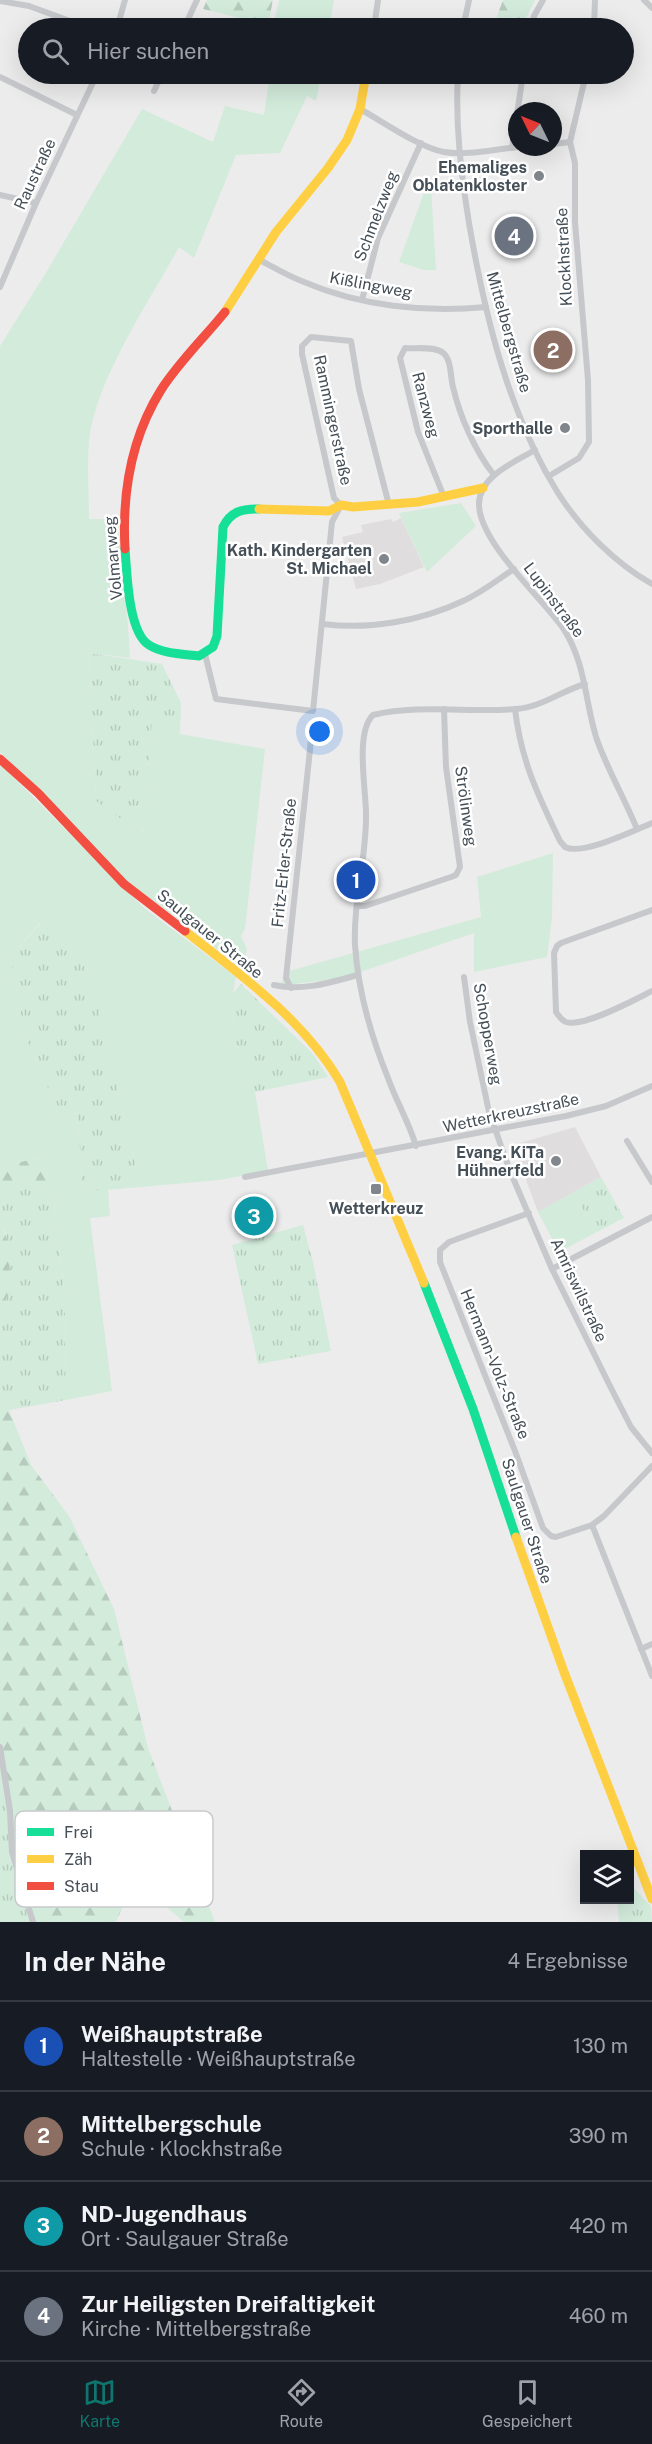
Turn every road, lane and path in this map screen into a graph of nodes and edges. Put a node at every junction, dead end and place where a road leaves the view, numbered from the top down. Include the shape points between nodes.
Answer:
1 (125, 0) edge
2 (197, 0) edge
3 (378, 0) edge
4 (469, 0) edge
5 (543, 0) edge
6 (596, 0) edge
7 (644, 0) edge
8 (0, 1) edge
9 (652, 8) edge
10 (62, 18) edge
11 (120, 18) edge
12 (189, 18) edge
13 (375, 18) edge
14 (465, 18) edge
15 (534, 18) edge
16 (595, 18) edge
17 (0, 77) edge
18 (92, 84) edge
19 (157, 84) edge
20 (364, 84) edge
21 (458, 84) edge
22 (522, 84) edge
23 (584, 84) edge
24 (154, 91) dead end
25 (520, 102) edge
26 (360, 109) junction
27 (77, 115) junction
28 (570, 142) junction
29 (421, 143) junction
30 (562, 143) edge
31 (508, 148) edge
32 (459, 153) junction
33 (0, 195) edge
34 (36, 203) junction
35 (258, 259) junction
36 (0, 287) edge
37 (362, 300) junction
38 (486, 307) junction
39 (536, 450) junction
40 (494, 475) junction
41 (549, 476) junction
42 (483, 488) junction
43 (444, 497) junction
44 (341, 505) junction
45 (389, 505) junction
46 (514, 569) junction
47 (652, 584) edge
48 (323, 624) junction
49 (205, 654) junction
50 (585, 684) junction
51 (444, 709) junction
52 (516, 709) junction
53 (311, 741) dead end
54 (0, 759) edge
55 (652, 822) edge
56 (637, 829) junction
57 (358, 906) junction
58 (652, 909) edge
59 (358, 975) junction
60 (464, 977) dead end
61 (274, 985) dead end
62 (291, 987) junction
63 (652, 991) edge
64 (652, 1086) edge
65 (495, 1130) junction
66 (627, 1142) dead end
67 (416, 1146) junction
68 (372, 1154) junction
69 (245, 1177) dead end
70 (652, 1182) edge
71 (528, 1213) junction
72 (652, 1217) edge
73 (552, 1269) junction
74 (652, 1453) edge
75 (652, 1466) edge
76 (592, 1525) junction
77 (652, 1644) edge
78 (641, 1649) junction
79 (652, 1676) edge
80 (0, 1747) edge
81 (15, 1861) edge
82 (652, 1899) edge
83 (29, 1907) edge
84 (33, 1922) edge

1 - 11 street
2 - 12 street
3 - 13 street
4 - 14 street
5 - 15 street
6 - 16 street
7 - 9 street
8 - 10 street
17 - 27 street
18 - 27 street, Raustraße
19 - 24 street
20 - 26 main road, Volmarweg
21 - 32 street, Mittelbergstraße
22 - 25 street
23 - 28 street
26 - 29 street
26 - 35 main road, Volmarweg via 329,167
27 - 34 street, Raustraße
28 - 30 street
28 - 41 street, Klockhstraße via 575,163 574,222 588,380 589,442 579,458
29 - 32 street via 443,152
29 - 37 street, Schmelzweg via 378,238
31 - 32 street
32 - 38 street, Mittelbergstraße
33 - 34 street
34 - 36 street, Raustraße
35 - 37 street, Kißlingweg via 301,281
35 - 49 main road, Volmarweg via 226,310 153,403 135,448 125,491 125,561 135,628 155,650
37 - 38 street, Kißlingweg via 431,309
38 - 39 street, Mittelbergstraße via 507,381
39 - 40 street
39 - 41 street, Mittelbergstraße
40 - 42 street
40 - 43 street, Ranzweg via 464,420 448,359 441,351 405,348 400,358 410,404
41 - 47 street, Mittelbergstraße via 585,528 629,569
42 - 43 main road, Rammingerstraße
42 - 46 street, Lupinstraße via 480,515
43 - 45 main road, Rammingerstraße
44 - 45 main road, Rammingerstraße
44 - 45 street, Rammingerstraße via 334,498 302,354 302,346 311,336 351,341 359,389
44 - 48 street, Rammingerstraße via 332,522
44 - 49 main road via 329,511 243,509 229,516 223,527 218,636
46 - 48 street via 464,601 417,618 357,625
46 - 50 street, Lupinstraße via 563,628 578,657
48 - 49 street, Rammingerstraße via 314,711 216,699
50 - 52 street via 538,705
50 - 56 street, Lupinstraße via 603,756
51 - 52 street
51 - 57 street via 378,714 368,722 364,752 366,835
51 - 57 street, Strölinweg via 446,767 460,867 451,877
52 - 56 street via 520,741 532,781 565,847 577,849
53 - 62 street, Fritz-Erler-Straße via 286,978
54 - 68 main road, Saulgauer Straße via 38,793 124,884 232,968 303,1032 340,1082
55 - 56 street
57 - 59 street
58 - 63 street via 556,946 556,1012 572,1023
59 - 62 street via 327,984
59 - 67 street via 380,1057
60 - 65 street, Schopperweg via 477,1060
61 - 62 street
64 - 65 street, Wetterkreuzstraße via 606,1106
65 - 67 street, Wetterkreuzstraße
65 - 71 street, Amriswilstraße
66 - 70 street
67 - 68 street, Wetterkreuzstraße
68 - 69 street
68 - 82 main road, Saulgauer Straße via 473,1409 532,1585
71 - 73 street, Amriswilstraße
71 - 76 street, Hermann-Volz-Straße via 449,1242 439,1256 543,1528 556,1537
72 - 73 street
73 - 74 street, Amriswilstraße via 631,1426
75 - 76 street, Hermann-Volz-Straße
76 - 78 street
77 - 78 street
78 - 79 street
80 - 81 street
83 - 84 street

